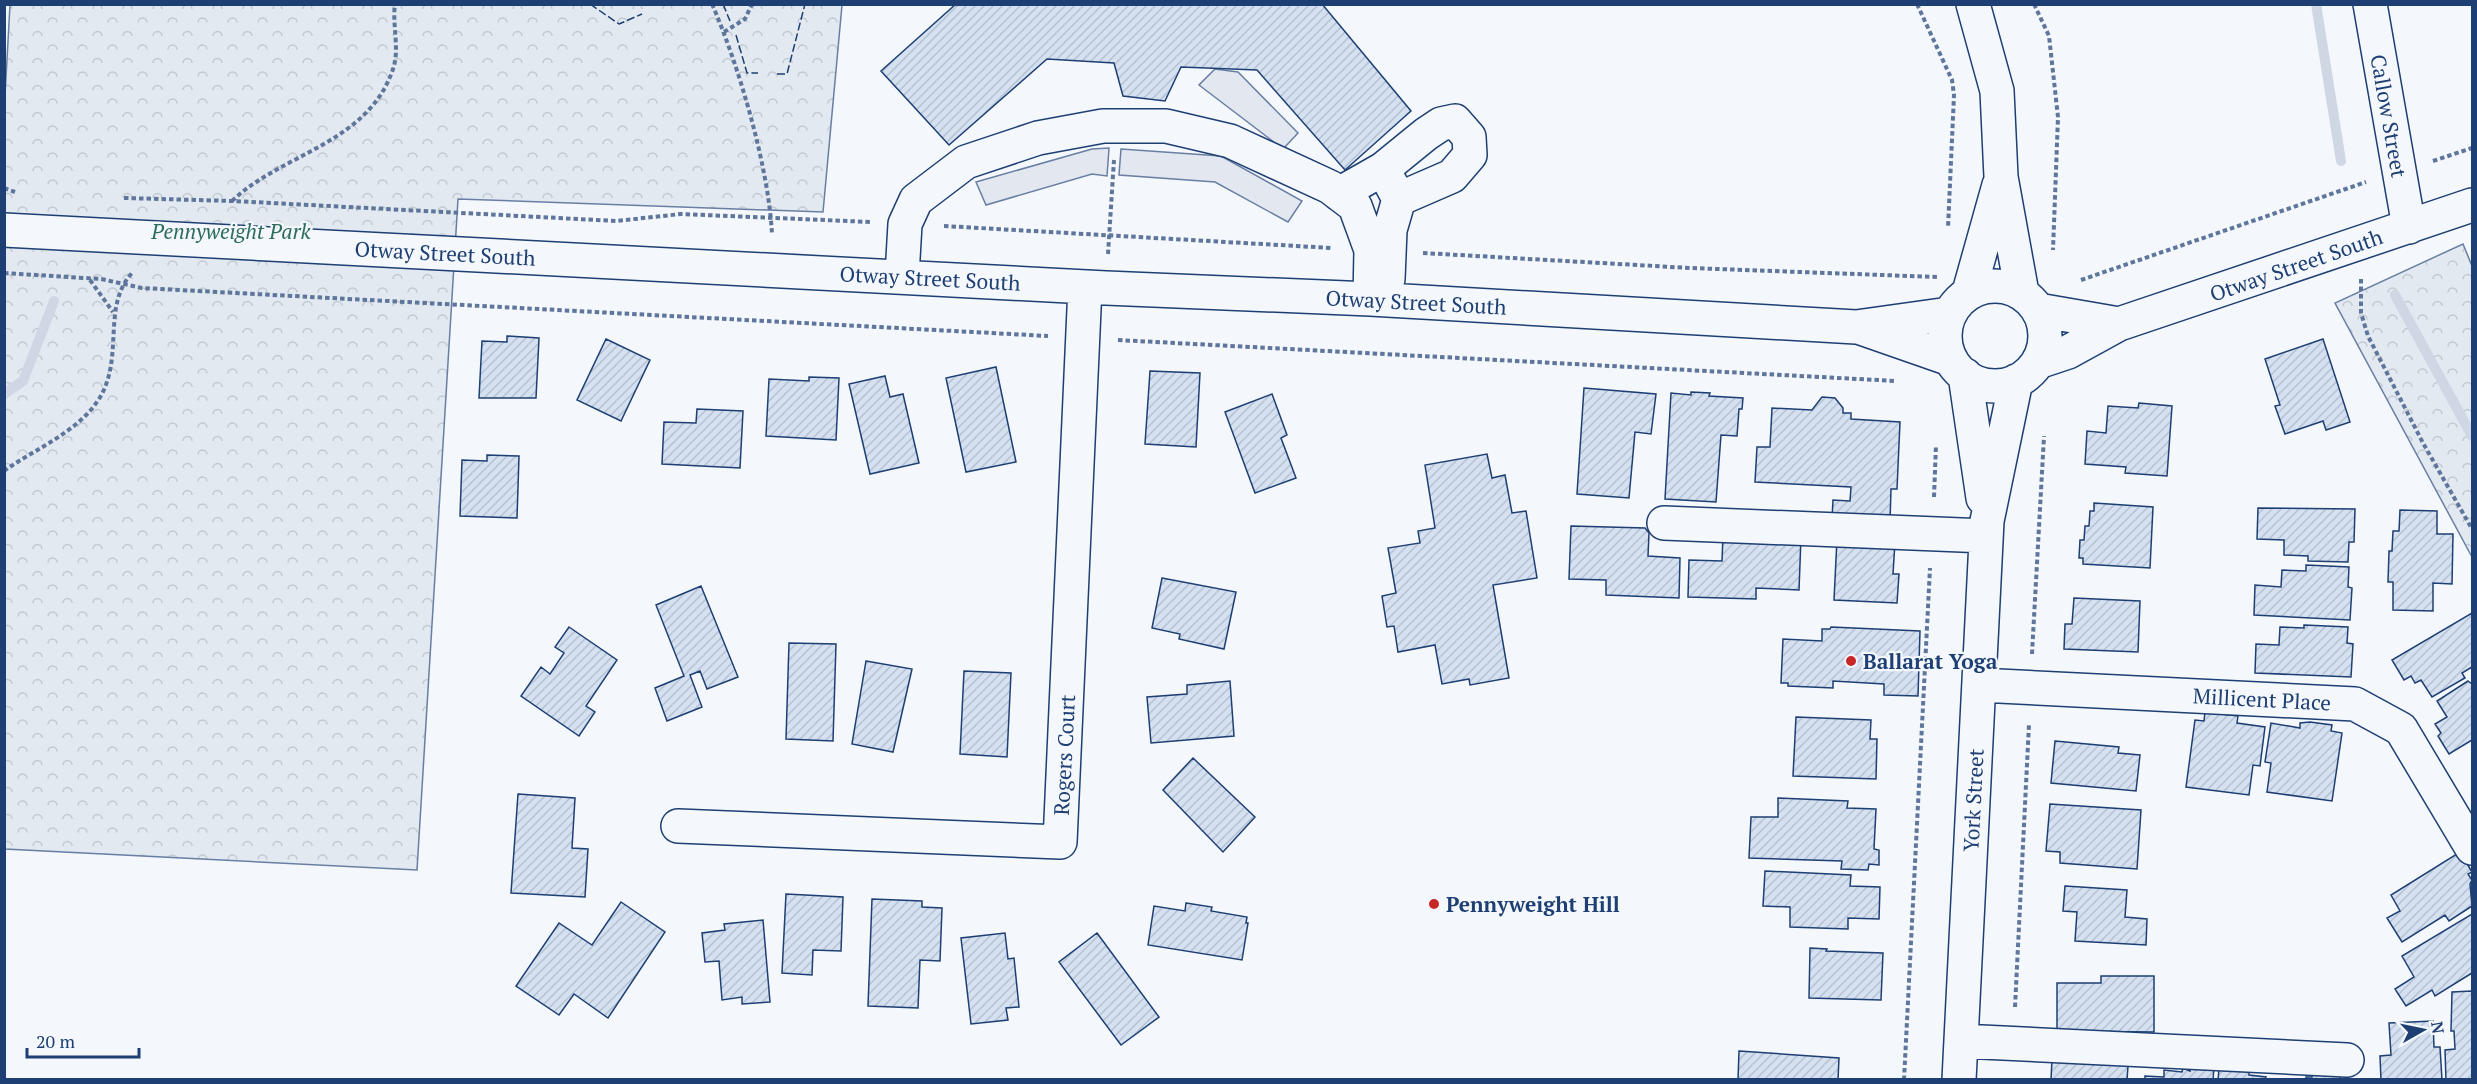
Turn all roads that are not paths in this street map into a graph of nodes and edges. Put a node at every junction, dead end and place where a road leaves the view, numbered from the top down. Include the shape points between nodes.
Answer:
1 (1973, 4) edge
2 (2370, 4) edge
3 (1383, 169) junction
4 (2001, 177) junction
5 (1339, 194) junction
6 (1399, 198) junction
7 (2472, 205) edge
8 (2409, 227) junction
9 (4, 230) edge
10 (1380, 251) junction
11 (902, 276) junction
12 (1096, 287) junction
13 (1954, 294) junction
14 (1378, 300) junction
15 (2030, 302) junction
16 (2119, 324) junction
17 (1856, 327) junction
18 (1957, 367) junction
19 (2027, 372) junction
20 (1664, 523) dead end
21 (1986, 529) junction
22 (1979, 685) junction
23 (678, 826) dead end
24 (2472, 848) edge
25 (1960, 1041) junction
26 (2347, 1060) dead end
27 (1959, 1080) edge

1 - 4 street via 1997,91
2 - 8 street, Callow Street
3 - 5 street
3 - 6 street
3 - 6 street via 1441,124 1455,121 1469,137 1470,155 1452,176
4 - 13 street
4 - 15 street
5 - 10 street via 1355,207
5 - 11 street via 1230,141 1166,126 1102,126 1038,138 966,162 916,200 905,224
6 - 10 street
7 - 8 street, Otway Street South
8 - 16 street, Otway Street South
9 - 11 street, Otway Street South
10 - 14 street
11 - 12 street, Otway Street South
12 - 14 street, Otway Street South
12 - 23 street, Rogers Court via 1084,338 1060,842
13 - 15 street via 1997,286
13 - 17 street, Otway Street South
13 - 18 street via 1945,343
14 - 17 street, Otway Street South
15 - 16 street, Otway Street South
15 - 19 street via 2045,334 2044,349
16 - 19 street, Otway Street South
17 - 18 street, Otway Street South
18 - 19 street via 1988,386 2002,386
18 - 21 street, York Street
19 - 21 street, York Street
20 - 21 street via 1932,534
21 - 22 street, York Street
22 - 24 street, Millicent Place via 2355,704 2402,729
22 - 25 street, York Street
25 - 26 street
25 - 27 street, York Street

